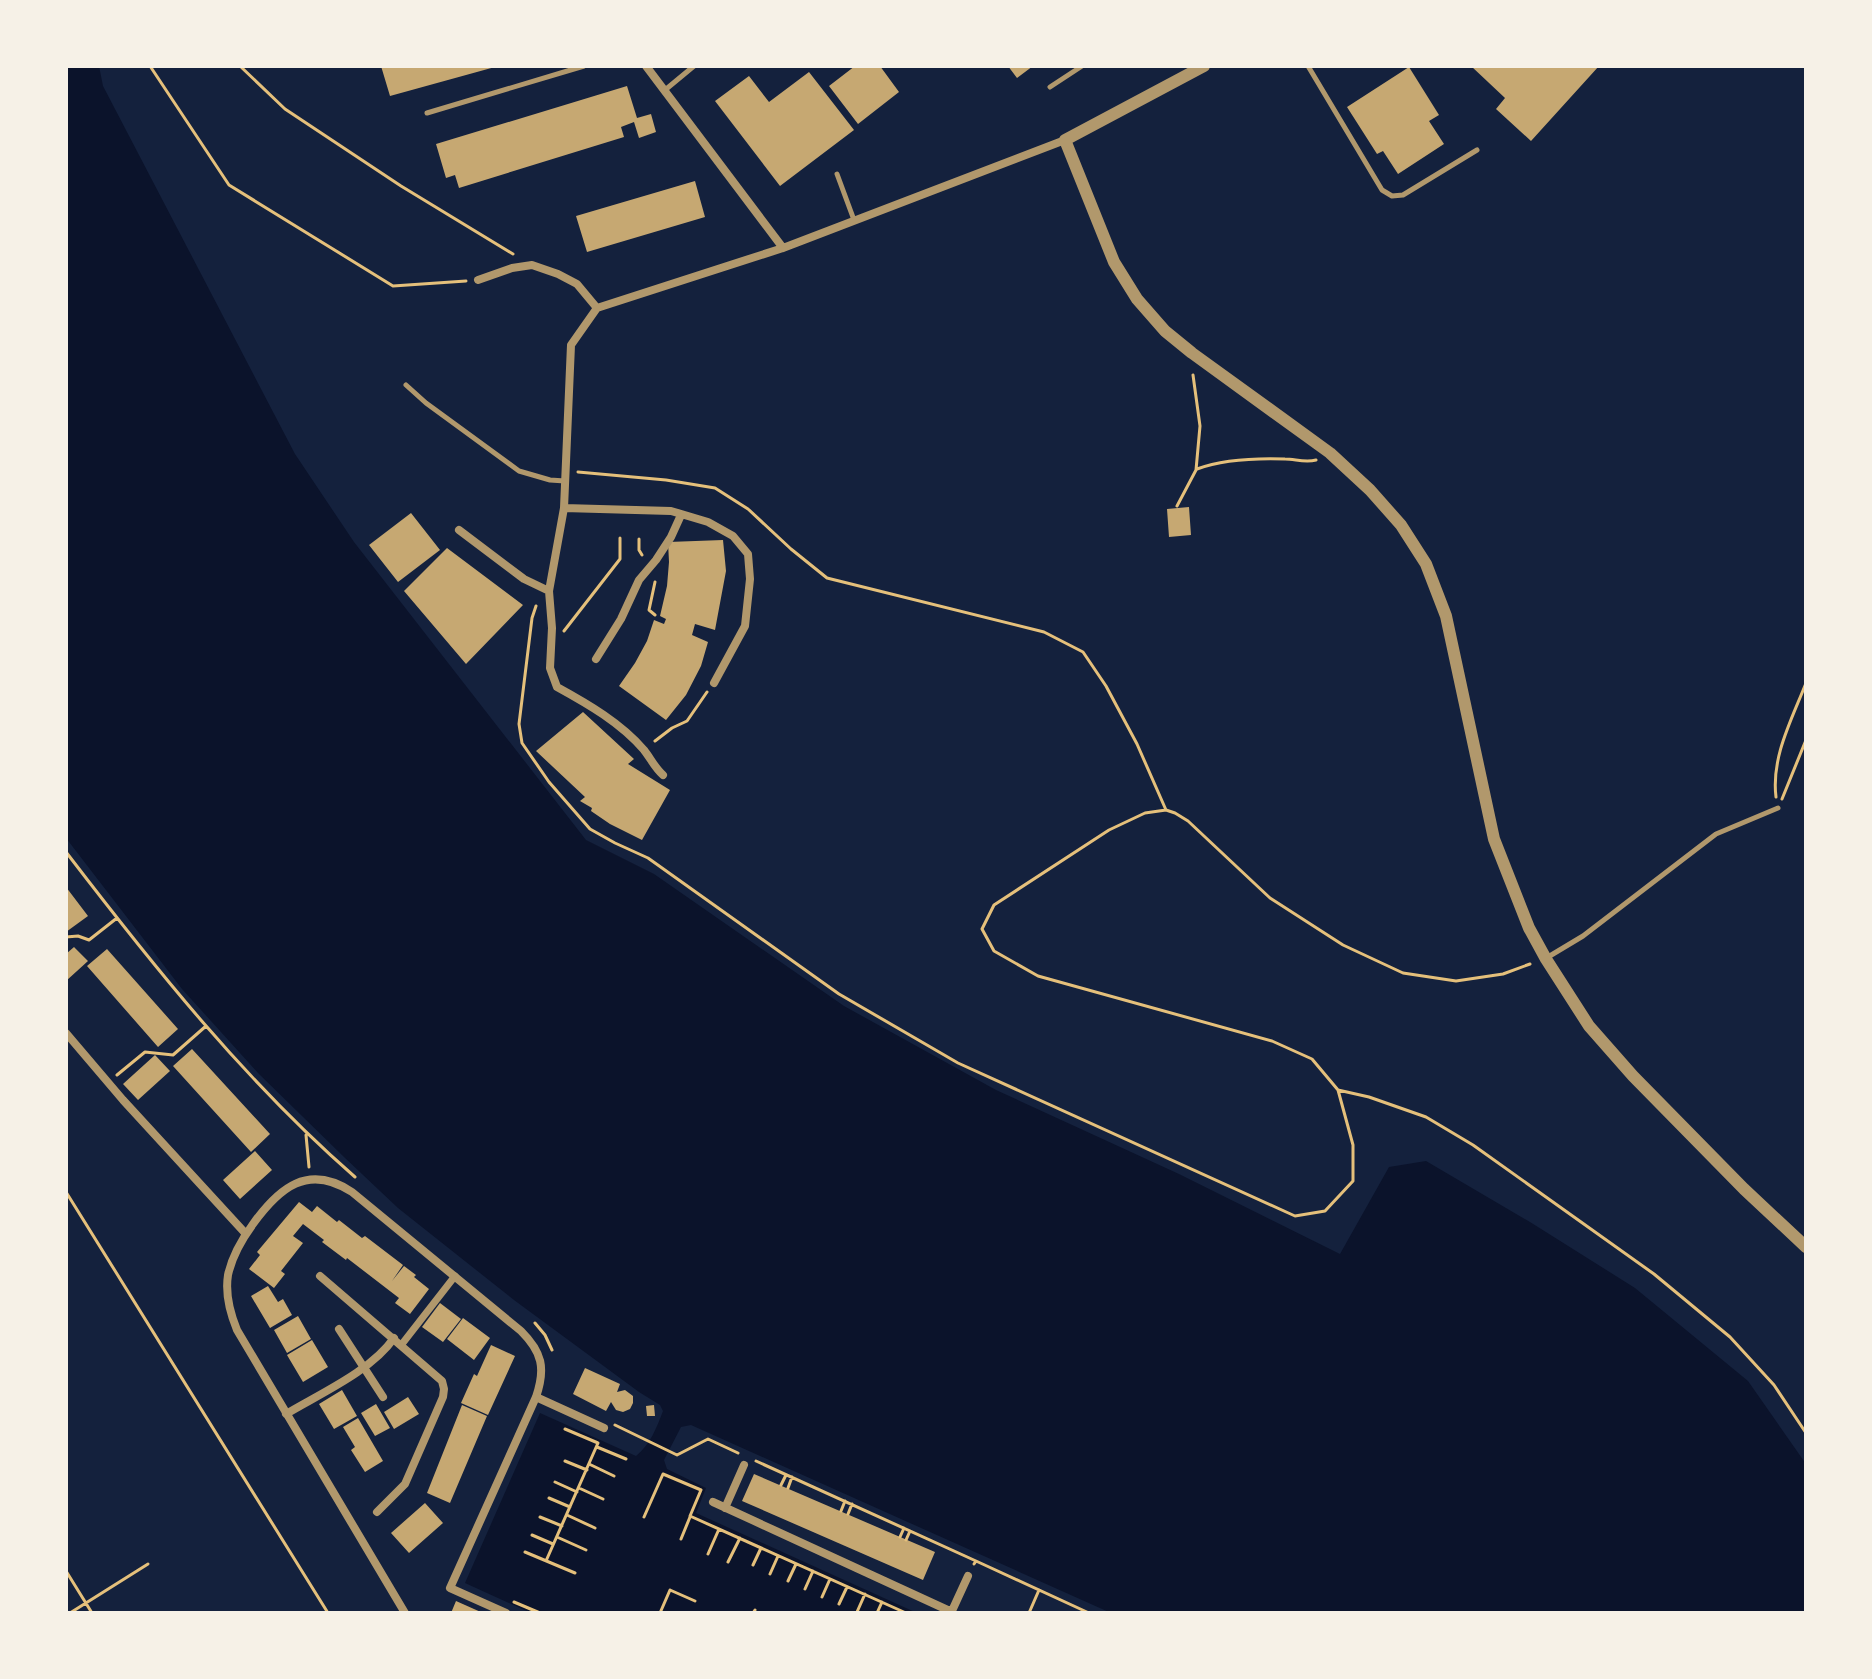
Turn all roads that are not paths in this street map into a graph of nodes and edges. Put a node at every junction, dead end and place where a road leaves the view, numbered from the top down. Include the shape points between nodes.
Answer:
1 (584, 66) edge
2 (646, 66) edge
3 (694, 66) edge
4 (1082, 66) edge
5 (1204, 66) edge
6 (1308, 66) edge
7 (1050, 87) dead end
8 (665, 90) junction
9 (427, 113) dead end
10 (1065, 140) junction
11 (1477, 150) dead end
12 (837, 174) dead end
13 (855, 221) junction
14 (783, 248) junction
15 (478, 280) road end
16 (597, 308) junction
17 (406, 385) dead end
18 (565, 481) junction
19 (564, 508) junction
20 (681, 515) junction
21 (459, 530) dead end
22 (549, 591) junction
23 (596, 659) dead end
24 (714, 683) road end
25 (663, 775) dead end
26 (1778, 808) road end
27 (1546, 959) junction
28 (66, 1033) edge
29 (246, 1234) junction
30 (1806, 1247) edge
31 (320, 1276) dead end
32 (455, 1276) junction
33 (339, 1329) dead end
34 (398, 1341) junction
35 (363, 1368) junction
36 (383, 1397) dead end
37 (536, 1397) junction
38 (286, 1414) junction
39 (605, 1424) road end
40 (744, 1465) dead end
41 (713, 1502) dead end
42 (725, 1508) junction
43 (377, 1512) dead end
44 (968, 1576) road end
45 (952, 1612) edge
46 (405, 1613) edge
47 (506, 1613) edge

1 - 9 lane
2 - 8 street
3 - 8 lane
4 - 7 lane
5 - 10 street
6 - 11 lane via 1382,190 1392,196 1403,195
8 - 14 street
10 - 13 street
10 - 27 street via 1114,262 1137,299 1192,353 1330,453 1401,525 1426,564 1446,616 1494,839
12 - 13 lane
13 - 14 street
14 - 16 street
15 - 16 street via 532,265 577,284
16 - 18 street via 571,345
17 - 18 lane via 519,471
18 - 19 street
19 - 20 street
19 - 22 street
20 - 23 street
20 - 24 street via 733,536 748,554 745,626
21 - 22 street via 524,579
22 - 25 street via 550,668 557,687 596,709
26 - 27 lane via 1716,834
27 - 30 street via 1589,1026 1633,1076
28 - 29 street
29 - 32 street via 282,1190 310,1179 330,1181 352,1192
29 - 38 street via 228,1277 229,1304 237,1330
31 - 34 street
32 - 34 street
32 - 37 street via 537,1349 542,1371
33 - 35 street
34 - 35 street
34 - 43 street via 438,1375 444,1389 405,1484
35 - 36 street
35 - 38 street
37 - 39 street
37 - 47 street via 450,1588
38 - 46 street
40 - 42 street
41 - 42 street
42 - 45 street
44 - 45 street

